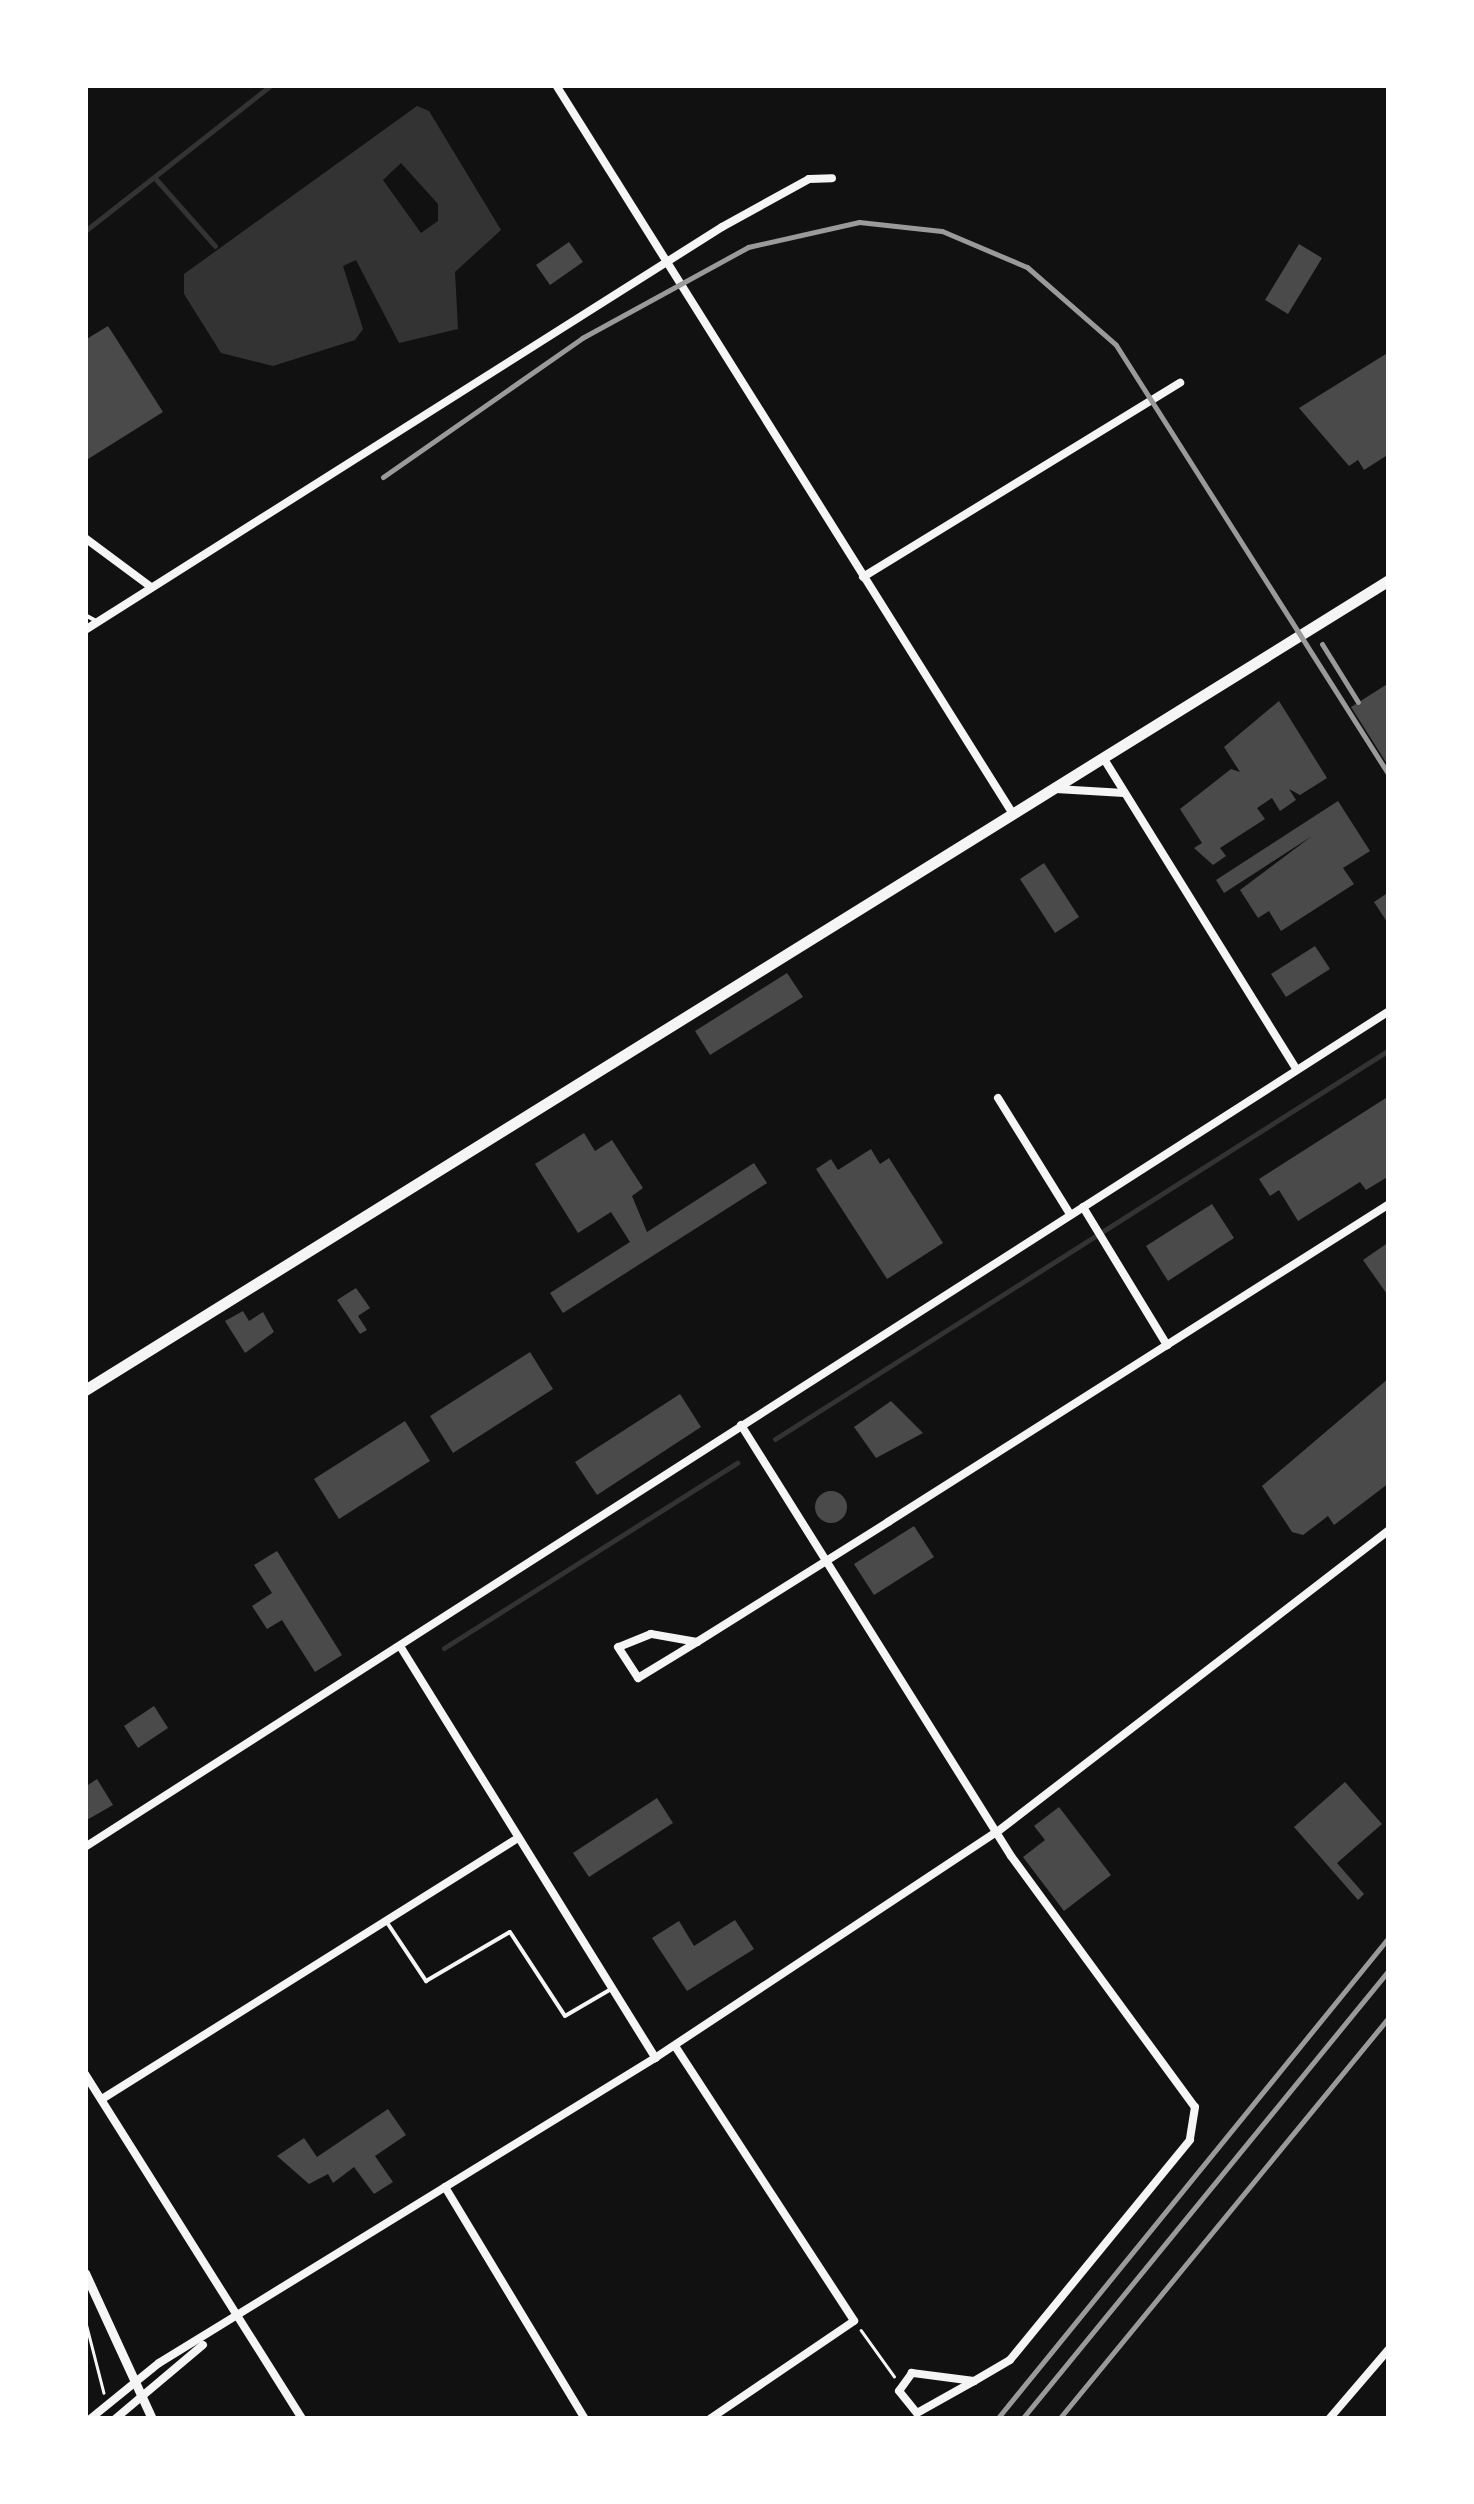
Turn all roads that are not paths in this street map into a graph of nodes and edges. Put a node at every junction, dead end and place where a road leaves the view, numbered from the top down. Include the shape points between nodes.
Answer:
1 (556, 85) edge
2 (832, 178) dead end
3 (666, 264) junction
4 (1180, 383) dead end
5 (85, 538) edge
6 (863, 577) junction
7 (1389, 580) edge
8 (151, 587) junction
9 (85, 615) edge
10 (98, 622) junction
11 (85, 630) edge
12 (1104, 758) junction
13 (1056, 789) junction
14 (1124, 792) junction
15 (1014, 814) junction
16 (1389, 1010) edge
17 (1296, 1070) junction
18 (998, 1098) dead end
19 (1389, 1204) edge
20 (1084, 1206) junction
21 (1070, 1214) junction
22 (1167, 1345) junction
23 (85, 1390) edge
24 (741, 1425) junction
25 (1389, 1530) edge
26 (827, 1560) junction
27 (697, 1642) junction
28 (400, 1646) junction
29 (997, 1832) junction
30 (515, 1840) junction
31 (85, 1847) edge
32 (386, 1922) junction
33 (610, 1989) junction
34 (675, 2046) junction
35 (655, 2058) junction
36 (85, 2074) edge
37 (102, 2100) junction
38 (445, 2188) junction
39 (85, 2273) edge
40 (242, 2317) junction
41 (207, 2340) junction
42 (1389, 2350) edge
43 (132, 2381) junction
44 (974, 2381) junction
45 (142, 2400) junction
46 (90, 2419) edge
47 (115, 2419) edge
48 (152, 2419) edge
49 (302, 2419) edge
50 (585, 2419) edge
51 (710, 2419) edge
52 (1329, 2419) edge

1 - 3 street
2 - 3 street via 809,179
3 - 6 street
3 - 8 street
4 - 6 street
5 - 8 street
6 - 15 street
7 - 12 main road
8 - 10 street
9 - 10 lane
10 - 11 street
12 - 13 main road
12 - 14 street
13 - 14 street
13 - 15 main road
14 - 17 street
15 - 23 main road
16 - 17 street
17 - 20 street
18 - 21 street
19 - 22 street
20 - 21 street
20 - 22 street
21 - 24 street
22 - 26 street
24 - 26 street
24 - 28 street
25 - 29 street
26 - 27 street
26 - 29 street
27 - 27 street via 638,1678 618,1647 651,1634
28 - 30 street
28 - 31 street
29 - 34 street
29 - 44 street via 1195,2107 1196,2126 1010,2360
30 - 32 street
30 - 33 street
32 - 33 lane via 426,1982 510,1932 565,2016
32 - 37 street
33 - 35 street
34 - 35 street
34 - 51 street via 854,2321
35 - 38 street
36 - 37 street
37 - 40 street
38 - 40 street
38 - 50 street
39 - 43 street
40 - 41 street
40 - 49 street
41 - 43 street
41 - 45 street
42 - 52 street
43 - 45 street
43 - 46 street
44 - 44 street via 920,2371 901,2384 902,2403 917,2412
45 - 47 street
45 - 48 street

